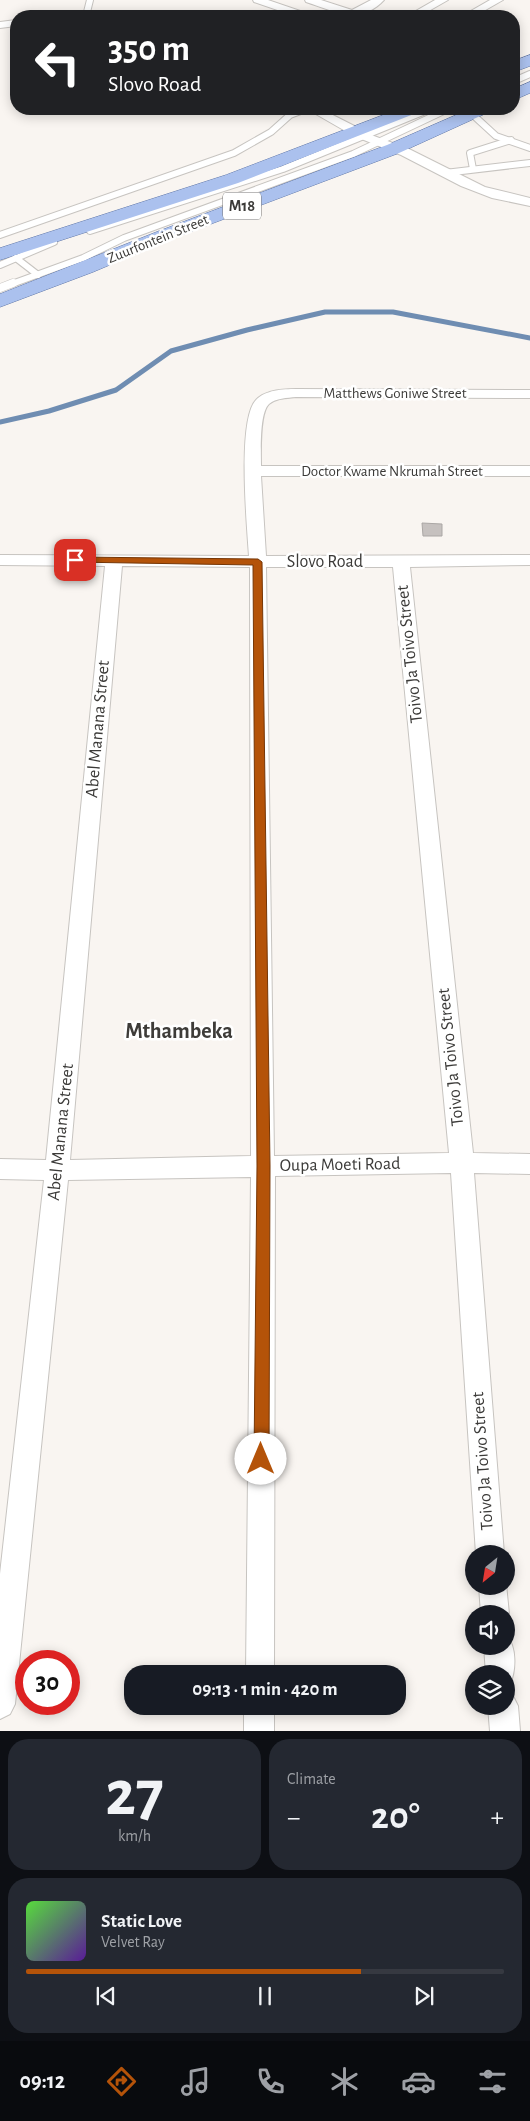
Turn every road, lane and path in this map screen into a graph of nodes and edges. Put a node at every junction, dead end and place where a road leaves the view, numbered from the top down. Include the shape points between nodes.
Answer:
1 (258, 0) edge
2 (310, 0) edge
3 (379, 0) edge
4 (443, 0) edge
5 (498, 0) edge
6 (331, 2) edge
7 (287, 10) edge
8 (346, 10) edge
9 (362, 10) edge
10 (424, 10) edge
11 (479, 10) edge
12 (290, 115) edge
13 (326, 115) edge
14 (336, 115) edge
15 (406, 115) edge
16 (420, 115) edge
17 (434, 115) edge
18 (464, 115) edge
19 (480, 115) edge
20 (380, 140) junction
21 (512, 140) junction
22 (530, 148) edge
23 (530, 162) edge
24 (473, 168) junction
25 (445, 173) junction
26 (530, 202) edge
27 (0, 235) edge
28 (8, 256) edge
29 (0, 265) edge
30 (38, 275) junction
31 (0, 288) edge
32 (0, 301) edge
33 (530, 394) edge
34 (253, 471) junction
35 (530, 471) edge
36 (0, 560) edge
37 (114, 560) junction
38 (530, 560) edge
39 (258, 562) junction
40 (401, 562) junction
41 (462, 1163) junction
42 (530, 1164) edge
43 (263, 1166) junction
44 (0, 1169) edge
45 (57, 1170) junction
46 (489, 1545) edge
47 (260, 1665) edge
48 (0, 1704) edge
49 (259, 1715) edge
50 (504, 1715) edge
51 (259, 1731) edge
52 (505, 1731) edge

1 - 7 street
2 - 6 street
3 - 9 street
4 - 10 street
5 - 11 street
6 - 8 street
12 - 27 lane via 270,132 234,153
13 - 20 street
14 - 20 street
15 - 20 main road, Zuurfontein Street / M18
16 - 20 lane
17 - 20 lane
18 - 20 main road, Zuurfontein Street / M18
19 - 21 lane via 492,133
20 - 25 street
20 - 28 main road, Zuurfontein Street / M18 via 232,179
20 - 30 lane via 333,162 124,238
20 - 32 main road, Zuurfontein Street / M18 via 165,235
21 - 22 lane
21 - 24 lane via 470,152
23 - 24 lane
24 - 25 lane
25 - 26 street via 490,194
28 - 29 lane
28 - 30 lane
30 - 31 lane
33 - 34 street, Matthews Goniwe Street via 296,393 271,397 261,403 256,416
34 - 35 street, Doctor Kwame Nkrumah Street
34 - 39 street
36 - 37 street, Slovo Road
37 - 39 street, Slovo Road
37 - 45 street, Abel Manana Street
38 - 40 street, Slovo Road
39 - 40 street, Slovo Road
39 - 43 street
40 - 41 street, Toivo Ja Toivo Street
41 - 42 street, Oupa Moeti Road
41 - 43 street, Oupa Moeti Road
41 - 46 street, Toivo Ja Toivo Street
43 - 45 street, Oupa Moeti Road
43 - 47 street
44 - 45 street, Oupa Moeti Road
45 - 48 street, Abel Manana Street
49 - 51 street
50 - 52 street

